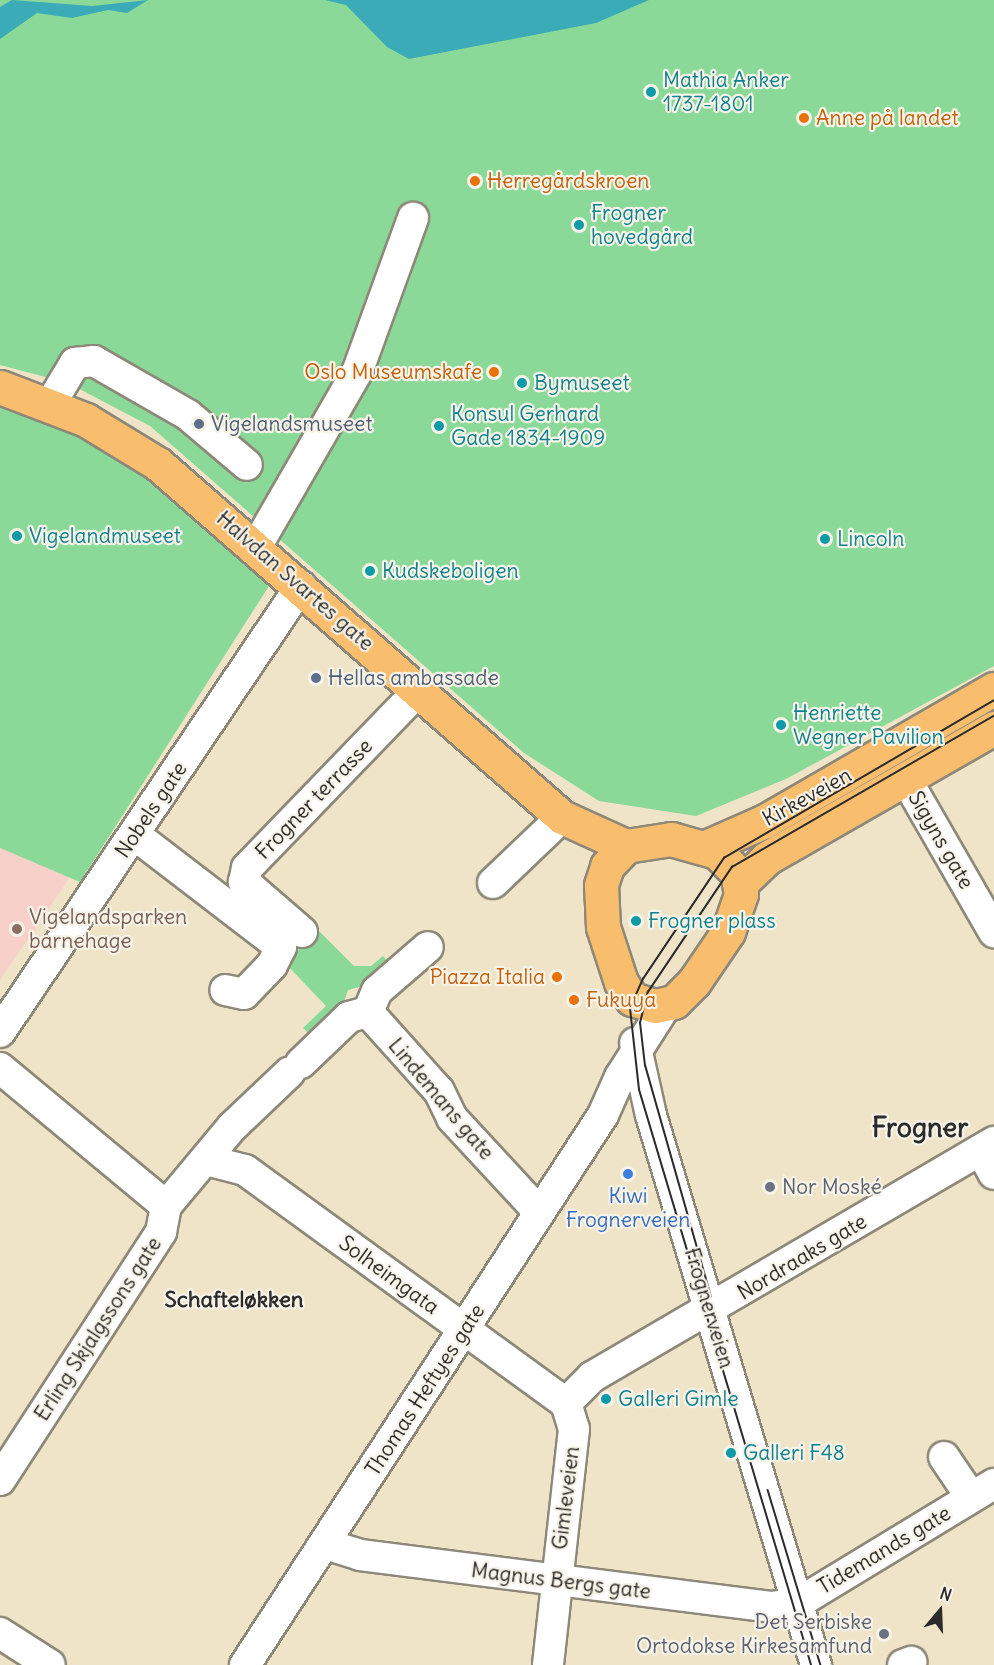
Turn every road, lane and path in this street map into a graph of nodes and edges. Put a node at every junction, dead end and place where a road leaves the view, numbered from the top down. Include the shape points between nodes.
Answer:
1 (413, 218) dead end
2 (0, 387) edge
3 (51, 403) junction
4 (247, 465) dead end
5 (256, 547) junction
6 (301, 586) junction
7 (994, 689) edge
8 (419, 690) junction
9 (994, 728) edge
10 (906, 779) junction
11 (562, 817) junction
12 (135, 835) junction
13 (626, 846) junction
14 (708, 846) junction
15 (603, 876) junction
16 (493, 883) dead end
17 (740, 884) junction
18 (303, 932) dead end
19 (994, 932) edge
20 (428, 947) dead end
21 (225, 990) dead end
22 (652, 1003) junction
23 (368, 1012) junction
24 (0, 1032) edge
25 (640, 1067) junction
26 (0, 1068) edge
27 (990, 1155) edge
28 (206, 1160) junction
29 (166, 1206) junction
30 (539, 1212) junction
31 (710, 1311) junction
32 (464, 1329) junction
33 (566, 1403) junction
34 (944, 1457) dead end
35 (0, 1480) edge
36 (982, 1490) edge
37 (325, 1544) junction
38 (556, 1581) junction
39 (798, 1603) junction
40 (0, 1633) edge
41 (50, 1665) edge
42 (245, 1665) edge
43 (548, 1665) edge
44 (816, 1665) edge

1 - 5 street via 358,370
2 - 3 main road, Halvdan Svartes gate
3 - 4 street via 75,363 94,361 188,414
3 - 5 main road, Halvdan Svartes gate via 119,436
5 - 6 main road, Halvdan Svartes gate
6 - 8 main road, Halvdan Svartes gate
6 - 12 street, Nobels gate
7 - 14 main road, Kirkeveien via 743,832
8 - 11 main road, Halvdan Svartes gate
8 - 18 street, Frogner terrasse via 247,868 244,882
9 - 10 main road
10 - 17 main road via 767,858
10 - 19 street, Sigyns gate
11 - 13 main road, Halvdan Svartes gate
11 - 15 main road, Halvdan Svartes gate via 569,834
11 - 16 street
12 - 21 street via 281,947 272,965 244,994
12 - 24 street, Nobels gate
13 - 14 main road via 671,839
13 - 15 main road
14 - 17 main road via 729,862
15 - 22 main road via 603,927 621,982
17 - 22 main road via 735,916 715,954 684,995
20 - 23 street via 377,991
22 - 25 street, Frognerveien
23 - 28 street, Erling Skjalgssons gate via 349,1017 232,1127
23 - 30 street, Lindemans gate via 439,1091 452,1118
25 - 30 street, Thomas Heftyes gate
25 - 31 street, Frognerveien
26 - 29 street
27 - 31 street, Nordraaks gate
28 - 29 street, Erling Skjalgssons gate
28 - 32 street, Solheimgata via 245,1170
29 - 35 street, Erling Skjalgssons gate via 161,1232
30 - 32 street, Thomas Heftyes gate
31 - 33 street, Nordraaks gate via 592,1377
31 - 39 street, Frognerveien
32 - 33 street, Solheimgata
32 - 37 street, Thomas Heftyes gate
33 - 38 street, Gimleveien via 574,1429
34 - 36 street, Tidemands gate
36 - 39 street, Tidemands gate
37 - 38 street, Magnus Bergs gate via 360,1556
37 - 42 street, Thomas Heftyes gate
38 - 39 street, Magnus Bergs gate via 771,1607
38 - 43 street, Gimleveien
39 - 44 street, Frognerveien
40 - 41 street

